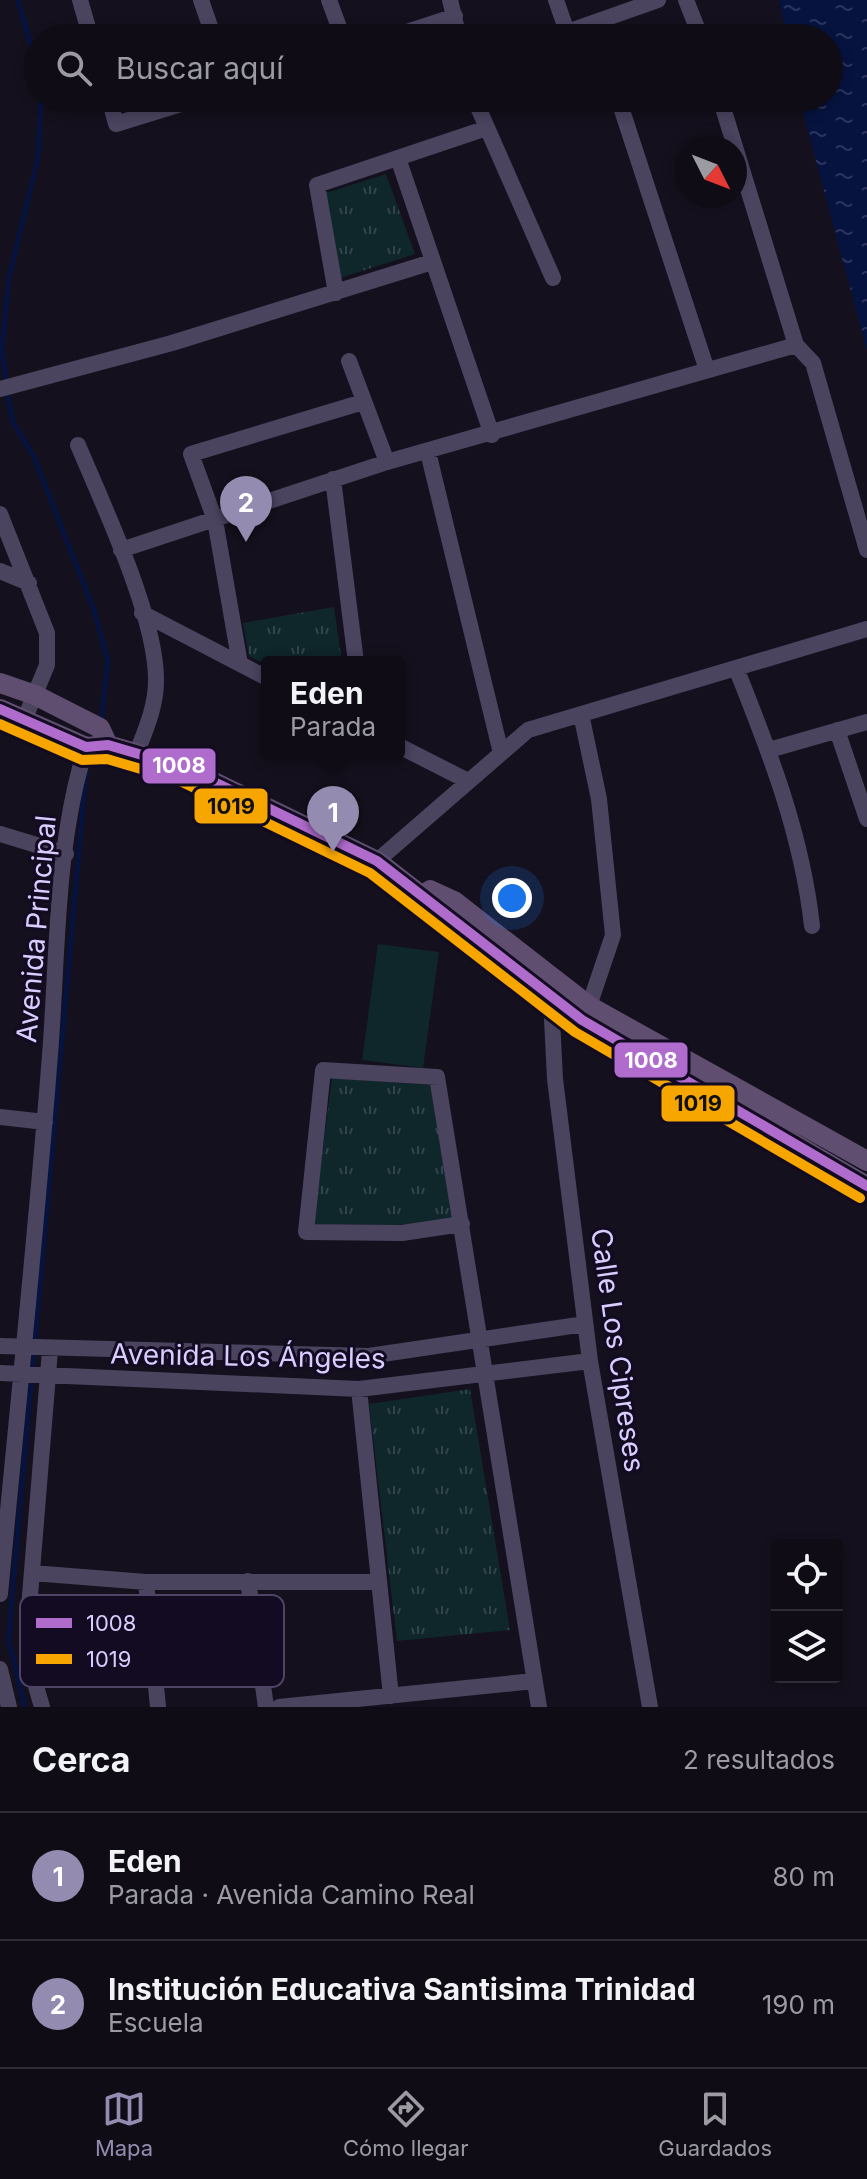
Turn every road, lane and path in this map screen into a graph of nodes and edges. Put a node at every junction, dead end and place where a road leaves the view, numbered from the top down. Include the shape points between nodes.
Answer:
1 (80, 0) edge
2 (201, 0) edge
3 (329, 0) edge
4 (556, 0) edge
5 (658, 0) edge
6 (686, 0) edge
7 (453, 8) edge
8 (87, 24) edge
9 (209, 24) edge
10 (338, 24) edge
11 (418, 24) edge
12 (564, 24) edge
13 (590, 24) edge
14 (695, 24) edge
15 (113, 112) edge
16 (155, 112) edge
17 (480, 112) edge
18 (623, 112) edge
19 (724, 112) edge
20 (487, 128) junction
21 (398, 158) junction
22 (432, 262) junction
23 (553, 278) dead end
24 (336, 293) junction
25 (796, 345) junction
26 (349, 361) dead end
27 (707, 370) junction
28 (0, 389) edge
29 (363, 402) junction
30 (492, 435) junction
31 (78, 445) dead end
32 (428, 452) junction
33 (387, 462) junction
34 (333, 479) junction
35 (0, 514) edge
36 (215, 520) junction
37 (121, 550) junction
38 (867, 550) edge
39 (0, 571) edge
40 (29, 583) junction
41 (142, 613) junction
42 (867, 629) edge
43 (355, 656) edge
44 (240, 664) junction
45 (736, 668) junction
46 (261, 675) edge
47 (0, 683) edge
48 (35, 695) junction
49 (0, 709) edge
50 (581, 714) junction
51 (25, 718) junction
52 (867, 722) edge
53 (837, 730) junction
54 (108, 745) junction
55 (86, 747) junction
56 (405, 749) edge
57 (769, 750) junction
58 (137, 752) junction
59 (501, 753) junction
60 (468, 781) junction
61 (867, 819) edge
62 (0, 834) edge
63 (66, 854) junction
64 (377, 861) junction
65 (398, 874) junction
66 (812, 926) dead end
67 (551, 999) junction
68 (589, 1006) junction
69 (0, 1117) edge
70 (45, 1122) junction
71 (867, 1161) edge
72 (867, 1186) edge
73 (462, 1224) junction
74 (585, 1324) junction
75 (481, 1342) junction
76 (0, 1346) edge
77 (24, 1349) junction
78 (50, 1350) junction
79 (590, 1361) junction
80 (0, 1373) edge
81 (484, 1374) junction
82 (21, 1376) junction
83 (47, 1377) junction
84 (359, 1389) junction
85 (32, 1573) junction
86 (248, 1581) junction
87 (146, 1582) junction
88 (377, 1582) junction
89 (0, 1594) edge
90 (30, 1595) edge
91 (147, 1595) edge
92 (250, 1595) edge
93 (0, 1669) edge
94 (534, 1681) junction
95 (36, 1687) edge
96 (156, 1687) edge
97 (263, 1687) edge
98 (391, 1696) junction
99 (9, 1707) edge
100 (42, 1707) edge
101 (158, 1707) edge
102 (266, 1707) edge
103 (279, 1707) edge
104 (539, 1707) edge
105 (650, 1707) edge

1 - 8 street
2 - 9 street
3 - 10 street
4 - 12 street
5 - 13 street
6 - 14 street
7 - 11 street
15 - 16 street via 116,124
17 - 20 street
18 - 27 street
19 - 25 street
20 - 21 street
20 - 23 street
21 - 22 street
21 - 24 street via 317,185
22 - 24 street
22 - 30 street
24 - 28 street
25 - 27 street
25 - 38 street via 813,363
26 - 29 street
27 - 30 street
29 - 33 street
29 - 36 street via 191,454
30 - 32 street
31 - 37 street
32 - 33 street
32 - 59 street
33 - 34 street
34 - 36 street
34 - 43 street
35 - 40 street
36 - 37 street
36 - 44 street
37 - 41 street
39 - 40 street
40 - 48 street via 49,650
41 - 44 street
41 - 58 street via 157,679 154,706
42 - 45 street
44 - 46 street
45 - 50 street
45 - 57 street
47 - 48 main road
48 - 51 street
48 - 54 main road via 100,728
49 - 51 main road
50 - 59 street via 528,730
50 - 68 street via 599,799 613,935
51 - 55 main road
52 - 53 street
53 - 57 street
53 - 61 street
54 - 55 main road
54 - 58 main road
55 - 63 street, Avenida Principal
56 - 60 street
57 - 66 street via 806,870
58 - 64 main road via 183,767
59 - 60 street
60 - 64 street
62 - 63 street
63 - 70 street, Avenida Principal
64 - 65 main road
65 - 67 main road
65 - 68 main road via 454,901
67 - 72 main road
67 - 74 street, Calle Los Cipreses via 555,1079
68 - 71 main road
69 - 70 street
70 - 77 street, Avenida Principal
73 - 73 street via 402,1233 306,1232 323,1070 437,1077
73 - 75 street
74 - 75 street, Avenida Los Ángeles
74 - 79 street, Calle Los Cipreses
75 - 78 street, Avenida Los Ángeles via 369,1356
75 - 81 street
76 - 77 street, Avenida Los Ángeles
77 - 78 street, Avenida Los Ángeles
77 - 82 street, Avenida Principal
78 - 83 street
79 - 81 street, Avenida Los Ángeles
79 - 105 street, Calle Los Cipreses
80 - 82 street, Avenida Los Ángeles
81 - 84 street, Avenida Los Ángeles
81 - 94 street
82 - 83 street, Avenida Los Ángeles
82 - 89 street, Avenida Principal
83 - 84 street, Avenida Los Ángeles
83 - 85 street
84 - 88 street
85 - 87 street
85 - 90 street
86 - 87 street
86 - 88 street
86 - 92 street
87 - 91 street
88 - 98 street
93 - 99 street
94 - 98 street
94 - 104 street
95 - 100 street
96 - 101 street
97 - 102 street
98 - 103 street

